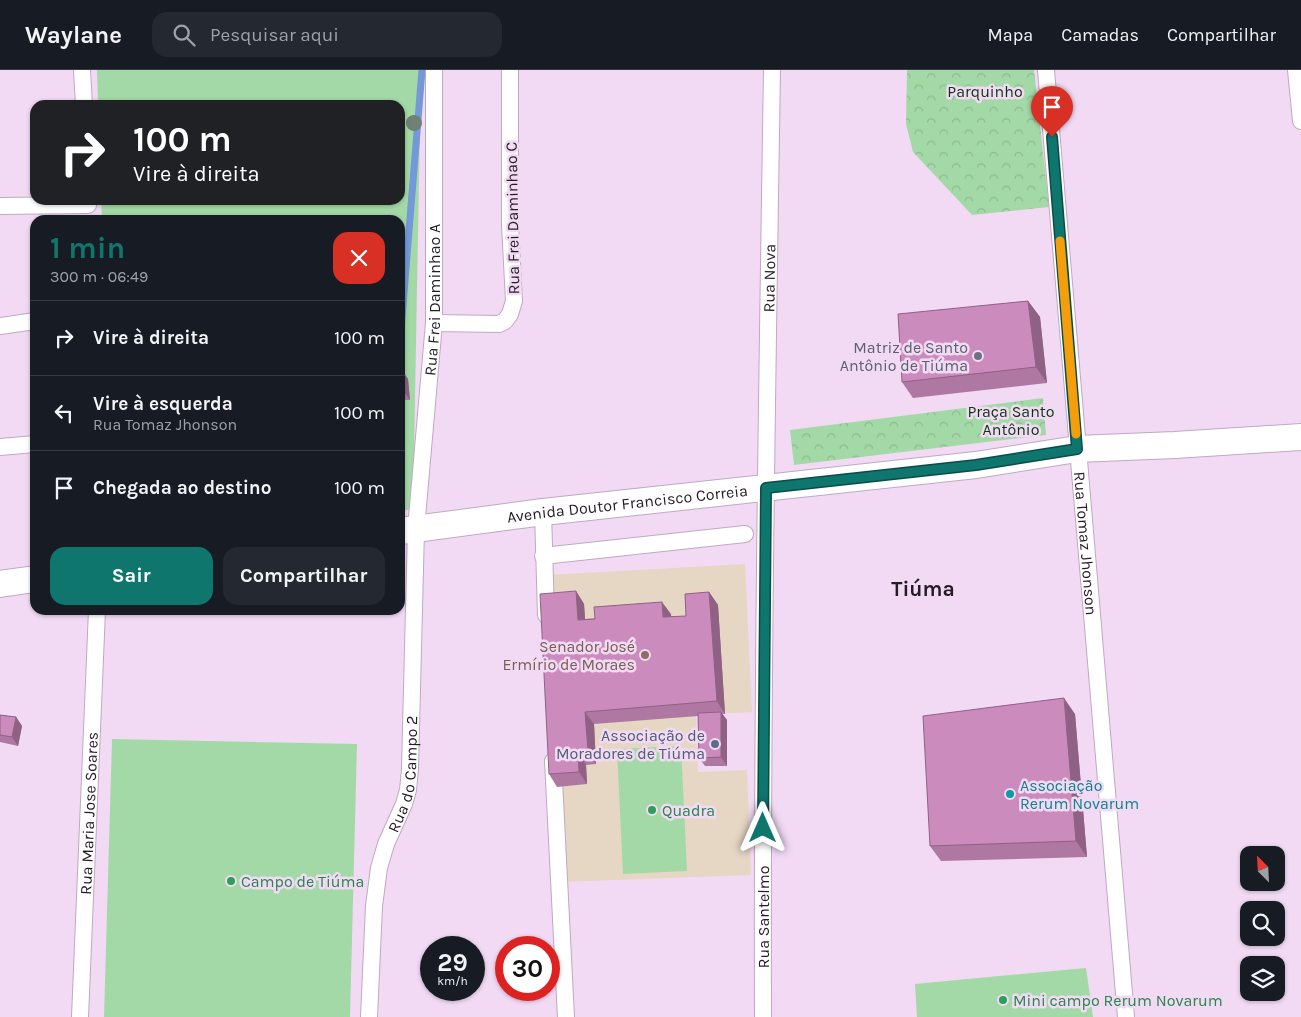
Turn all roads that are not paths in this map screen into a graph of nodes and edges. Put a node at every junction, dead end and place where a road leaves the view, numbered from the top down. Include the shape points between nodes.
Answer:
1 (82, 70) edge
2 (434, 70) edge
3 (510, 70) edge
4 (772, 70) edge
5 (1046, 70) edge
6 (1296, 70) edge
7 (84, 100) edge
8 (1301, 121) edge
9 (0, 206) edge
10 (88, 208) edge
11 (30, 322) edge
12 (434, 323) junction
13 (0, 326) edge
14 (1301, 437) edge
15 (30, 444) edge
16 (0, 447) edge
17 (1077, 449) junction
18 (766, 488) junction
19 (543, 512) junction
20 (408, 530) edge
21 (745, 534) dead end
22 (543, 556) junction
23 (30, 580) edge
24 (0, 584) edge
25 (97, 615) edge
26 (547, 634) edge
27 (552, 742) edge
28 (80, 1017) edge
29 (369, 1017) edge
30 (566, 1017) edge
31 (763, 1017) edge
32 (1126, 1017) edge

1 - 7 street
2 - 12 street, Rua Frei Daminhao A
3 - 12 street, Rua Frei Daminhao C via 513,307 505,321 499,324
4 - 18 street, Rua Nova
5 - 17 street, Rua Tomaz Jhonson
6 - 8 street
9 - 10 street
11 - 13 street
12 - 20 street, Rua Frei Daminhao A
14 - 17 main road, Avenida Doutor Francisco Correia
15 - 16 street
17 - 18 main road, Avenida Doutor Francisco Correia via 976,465
17 - 32 street, Rua Tomaz Jhonson
18 - 19 main road, Avenida Doutor Francisco Correia
18 - 31 street, Rua Santelmo
19 - 20 main road, Avenida Doutor Francisco Correia
19 - 22 street
20 - 29 street, Rua do Campo 2 via 410,769 404,804 379,868
21 - 22 street
22 - 26 street
23 - 24 main road
25 - 28 street, Rua Maria Jose Soares
27 - 30 street

